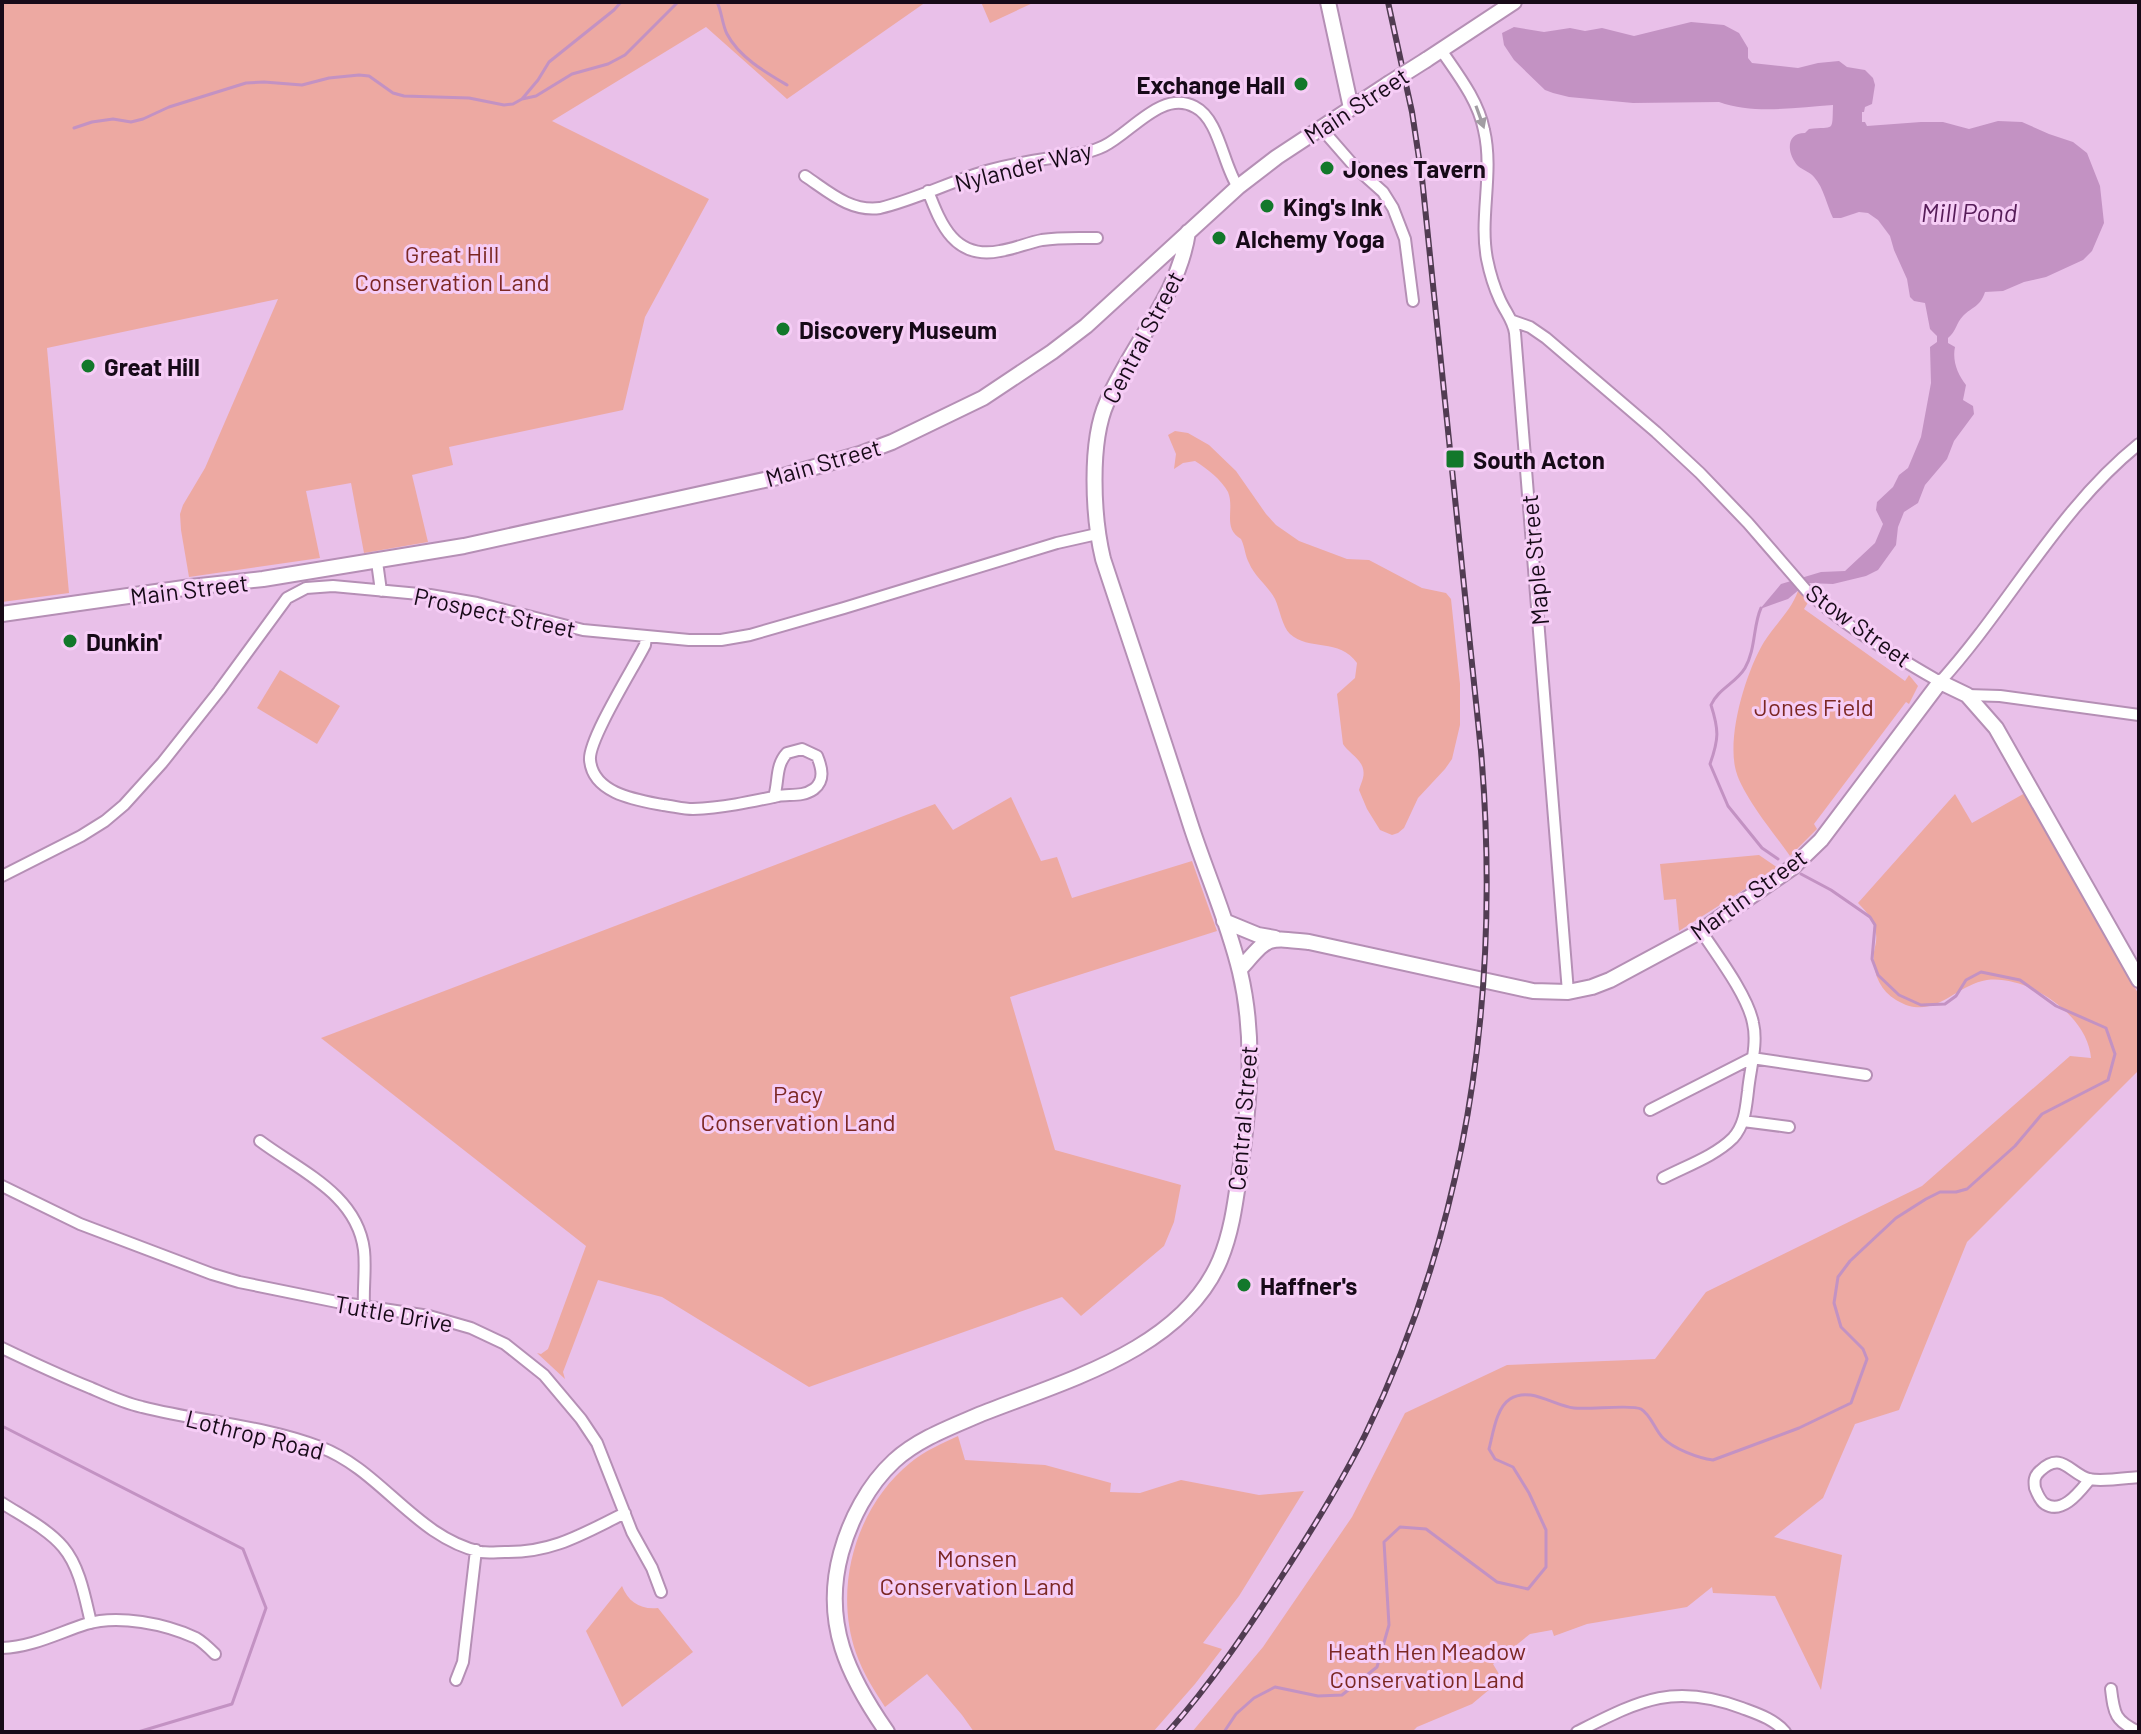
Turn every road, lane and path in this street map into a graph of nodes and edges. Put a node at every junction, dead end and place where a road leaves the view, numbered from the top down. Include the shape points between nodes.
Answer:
1 (1328, 2) edge
2 (1514, 2) edge
3 (1441, 50) junction
4 (1351, 108) junction
5 (1321, 128) junction
6 (805, 176) dead end
7 (1238, 187) junction
8 (928, 191) junction
9 (1188, 232) junction
10 (1097, 238) dead end
11 (1413, 301) dead end
12 (1513, 321) junction
13 (2139, 444) edge
14 (1097, 534) junction
15 (377, 562) junction
16 (286, 576) junction
17 (381, 591) junction
18 (291, 596) junction
19 (2, 614) edge
20 (646, 637) junction
21 (1940, 682) junction
22 (1967, 695) junction
23 (2139, 715) edge
24 (774, 797) junction
25 (2, 876) edge
26 (1224, 921) junction
27 (1701, 931) junction
28 (1276, 938) junction
29 (1240, 969) junction
30 (2139, 980) edge
31 (1568, 992) junction
32 (1752, 1058) junction
33 (1866, 1075) dead end
34 (1650, 1110) dead end
35 (1743, 1121) junction
36 (1789, 1127) dead end
37 (260, 1141) dead end
38 (1663, 1178) dead end
39 (2, 1186) edge
40 (364, 1306) junction
41 (2, 1348) edge
42 (2139, 1477) edge
43 (2090, 1479) junction
44 (2, 1503) edge
45 (625, 1513) junction
46 (476, 1550) junction
47 (661, 1592) dead end
48 (91, 1623) junction
49 (2, 1648) edge
50 (215, 1654) dead end
51 (456, 1680) dead end
52 (2111, 1689) dead end
53 (887, 1732) edge
54 (1577, 1732) edge
55 (1785, 1732) edge
56 (2139, 1732) edge

1 - 4 street
2 - 3 street, Main Street
3 - 4 street, Main Street, bridge
3 -> 12 street, Maple Street via 1484,128 1487,255 1497,292
4 - 5 street, Main Street
5 - 7 street, Main Street
5 - 11 street via 1393,208 1405,239
6 - 8 street, Nylander Way via 862,209 886,207
7 - 8 street, Nylander Way via 1208,119 1181,103 1164,105 1097,149 990,170
7 - 9 street, Main Street
8 - 10 street via 947,233 976,251 1001,251 1047,239
9 - 14 street, Central Street via 1167,294 1102,414 1095,472
9 - 15 street, Main Street via 1052,352 983,398 892,442 787,475
12 - 21 street, Stow Street via 1546,338 1680,454 1806,590
12 - 31 street, Maple Street
13 - 21 street, Martin Street via 2067,519
14 - 20 street, Prospect Street via 750,635 721,640
14 - 26 street, Central Street
15 - 16 street, Main Street
15 - 17 street
16 - 18 street
16 - 19 street, Main Street
17 - 18 street, Prospect Street via 333,586 306,588
17 - 20 street, Prospect Street via 477,603 553,624
18 - 25 street via 124,805 81,836
20 - 24 street via 594,740 589,759 593,773 624,797 689,809
21 - 22 street, Stow Street
21 - 27 street, Martin Street via 1821,840 1793,867
22 - 23 street
22 - 30 street, Stow Street via 2000,735
24 - 24 street via 815,789 823,773 817,756 802,749 787,753 777,768
26 - 28 street, Martin Street
26 - 29 street, Central Street
27 - 31 street, Martin Street via 1610,980
27 - 32 street via 1751,1013
28 - 29 street via 1261,944
28 - 31 street, Martin Street via 1527,990
29 - 53 street, Central Street via 1250,1045 1247,1119 1228,1238 1205,1286 1157,1335 1113,1362 956,1424 912,1447 877,1480 852,1522 836,1580 839,1638 853,1678
32 - 33 street
32 - 34 street
32 - 35 street
35 - 36 street
35 - 38 street via 1725,1145
37 - 40 street via 332,1191 354,1219 364,1250
39 - 40 street, Tuttle Drive via 80,1224 212,1274
40 - 45 street, Tuttle Drive via 454,1322 524,1357 597,1443
41 - 46 street, Lothrop Road via 137,1406 321,1447 372,1478 429,1528
42 - 43 street
43 - 43 street via 2072,1500 2053,1506 2044,1504 2034,1485 2040,1471 2056,1463
44 - 48 street via 63,1546
45 - 46 street, Lothrop Road via 556,1546 530,1552
45 - 47 street, Tuttle Drive
46 - 51 street via 463,1662
48 - 49 street via 36,1643
48 - 50 street via 124,1620 156,1626 199,1640
52 - 56 street via 2114,1713 2124,1726
54 - 55 street via 1641,1702 1682,1694 1765,1716

